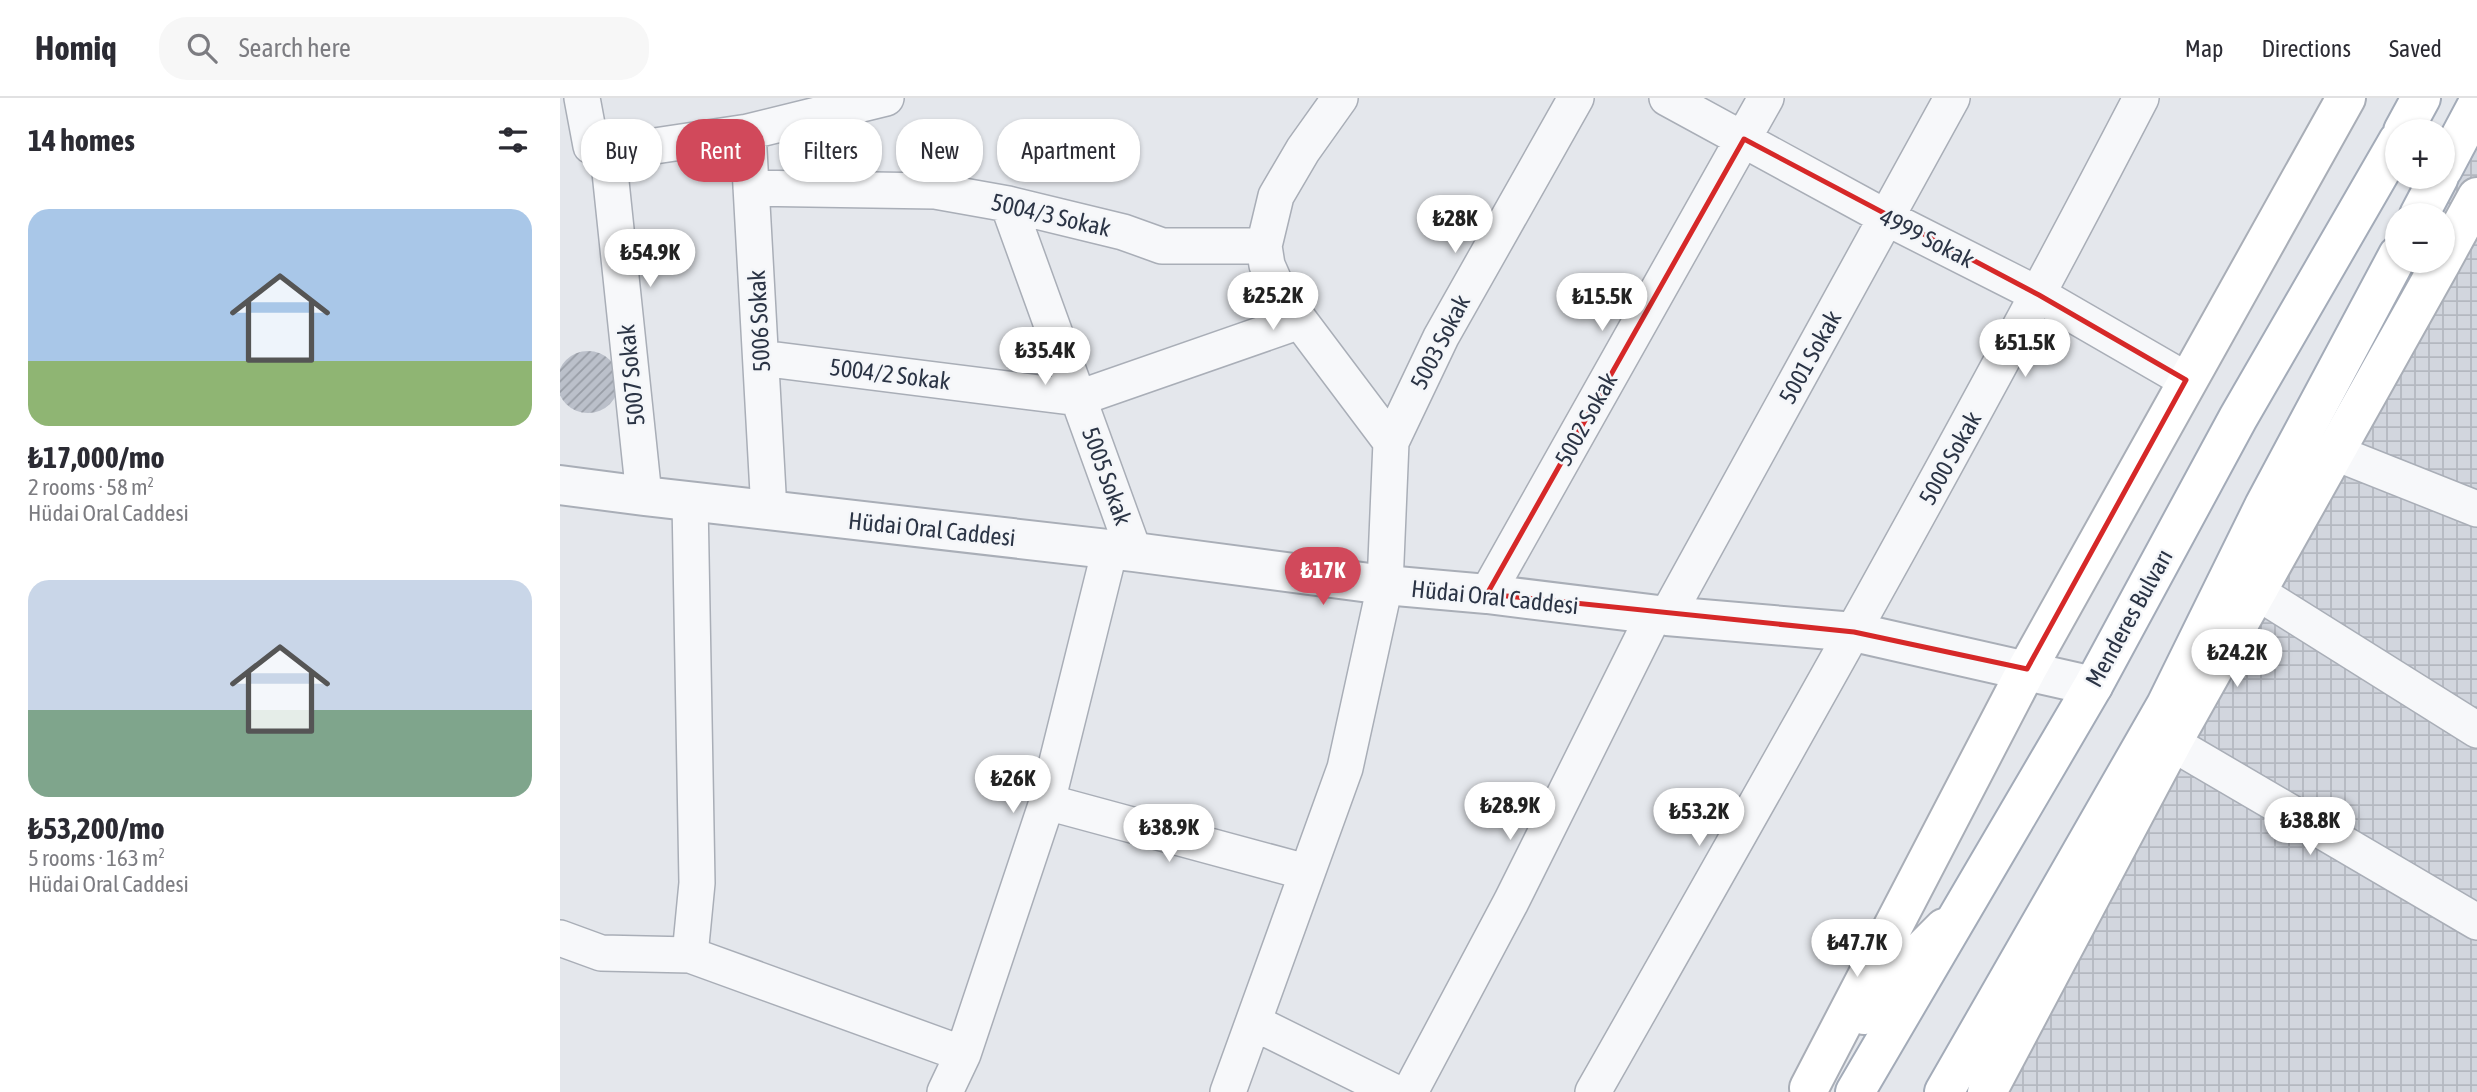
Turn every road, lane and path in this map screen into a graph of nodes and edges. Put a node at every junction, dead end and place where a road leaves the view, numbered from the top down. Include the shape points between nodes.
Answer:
1 (582, 98) edge
2 (886, 98) edge
3 (1340, 98) edge
4 (1576, 98) edge
5 (1667, 98) edge
6 (1766, 98) edge
7 (1952, 98) edge
8 (2141, 98) edge
9 (2346, 98) edge
10 (2421, 98) edge
11 (2477, 105) edge
12 (586, 119) edge
13 (2410, 119) edge
14 (765, 128) edge
15 (1744, 139) junction
16 (2455, 146) edge
17 (2385, 164) edge
18 (611, 182) edge
19 (751, 182) edge
20 (751, 188) junction
21 (2477, 197) edge
22 (1008, 204) junction
23 (1887, 218) junction
24 (2455, 237) edge
25 (1264, 246) junction
26 (2388, 273) edge
27 (2435, 273) edge
28 (2039, 295) junction
29 (1300, 321) junction
30 (761, 358) junction
31 (2186, 380) junction
32 (1079, 398) junction
33 (1391, 442) junction
34 (2336, 453) junction
35 (560, 485) edge
36 (644, 496) junction
37 (690, 501) junction
38 (2477, 509) edge
39 (769, 511) junction
40 (1122, 550) junction
41 (1385, 585) junction
42 (2257, 592) junction
43 (1487, 594) junction
44 (1661, 616) junction
45 (1854, 632) junction
46 (2026, 670) junction
47 (2093, 686) junction
48 (2477, 730) edge
49 (2172, 743) junction
50 (1047, 802) junction
51 (1306, 872) junction
52 (1960, 911) junction
53 (2477, 922) edge
54 (560, 939) edge
55 (690, 955) junction
56 (1255, 1023) junction
57 (963, 1054) junction
58 (1808, 1090) edge
59 (945, 1092) edge
60 (1228, 1092) edge
61 (1394, 1092) edge
62 (1410, 1092) edge
63 (1593, 1092) edge
64 (1855, 1092) edge
65 (1944, 1092) edge
66 (1987, 1092) edge

1 - 12 street
2 - 14 street
3 - 25 street via 1276,196
4 - 33 street, 5003 Sokak via 1441,337
5 - 15 street, 4999 Sokak
6 - 15 street, 5002 Sokak
7 - 23 street, 5001 Sokak
8 - 28 street, 5000 Sokak
9 - 31 main road
10 - 13 main road
11 - 16 main road
15 - 23 street, 4999 Sokak
15 - 43 street, 5002 Sokak
17 - 47 main road, Menderes Bulvarı via 2238,418
18 - 36 street, 5007 Sokak
19 - 20 street, 5006 Sokak
20 - 22 street, 5004/3 Sokak via 935,191
20 - 30 street, 5006 Sokak
21 - 24 main road
22 - 25 street, 5004/3 Sokak via 1124,232 1161,246
22 - 32 street, 5005 Sokak
23 - 28 street, 4999 Sokak
23 - 44 street, 5001 Sokak
25 - 29 street via 1274,281
26 - 65 main road via 2264,506 2166,705
27 - 34 main road
28 - 31 street, 4999 Sokak
28 - 45 street, 5000 Sokak
29 - 32 street, 5004/2 Sokak
29 - 33 street
30 - 32 street, 5004/2 Sokak
30 - 39 street, 5006 Sokak
31 - 46 main road
32 - 40 street, 5005 Sokak
33 - 41 street
34 - 38 street
34 - 42 main road
35 - 36 street, Hüdai Oral Caddesi
36 - 37 street, Hüdai Oral Caddesi
37 - 39 street, Hüdai Oral Caddesi
37 - 55 street via 697,883
39 - 40 street, Hüdai Oral Caddesi
40 - 41 street, Hüdai Oral Caddesi
40 - 50 street
41 - 43 street, Hüdai Oral Caddesi
41 - 51 street via 1345,768
42 - 48 street
42 - 49 main road
43 - 44 street, Hüdai Oral Caddesi
44 - 45 street, Hüdai Oral Caddesi
44 - 62 street, 5001 Sokak
45 - 46 street, Hüdai Oral Caddesi
45 - 63 street, 5000 Sokak
46 - 47 street, Hüdai Oral Caddesi
46 - 58 main road
47 - 52 main road, Menderes Bulvarı
49 - 53 street
49 - 66 main road
50 - 51 street
50 - 57 street
51 - 56 street
52 - 58 main road via 1906,966
52 - 64 main road, Menderes Bulvarı
54 - 55 street via 601,953
55 - 57 street
56 - 60 street
56 - 61 street
57 - 59 street

